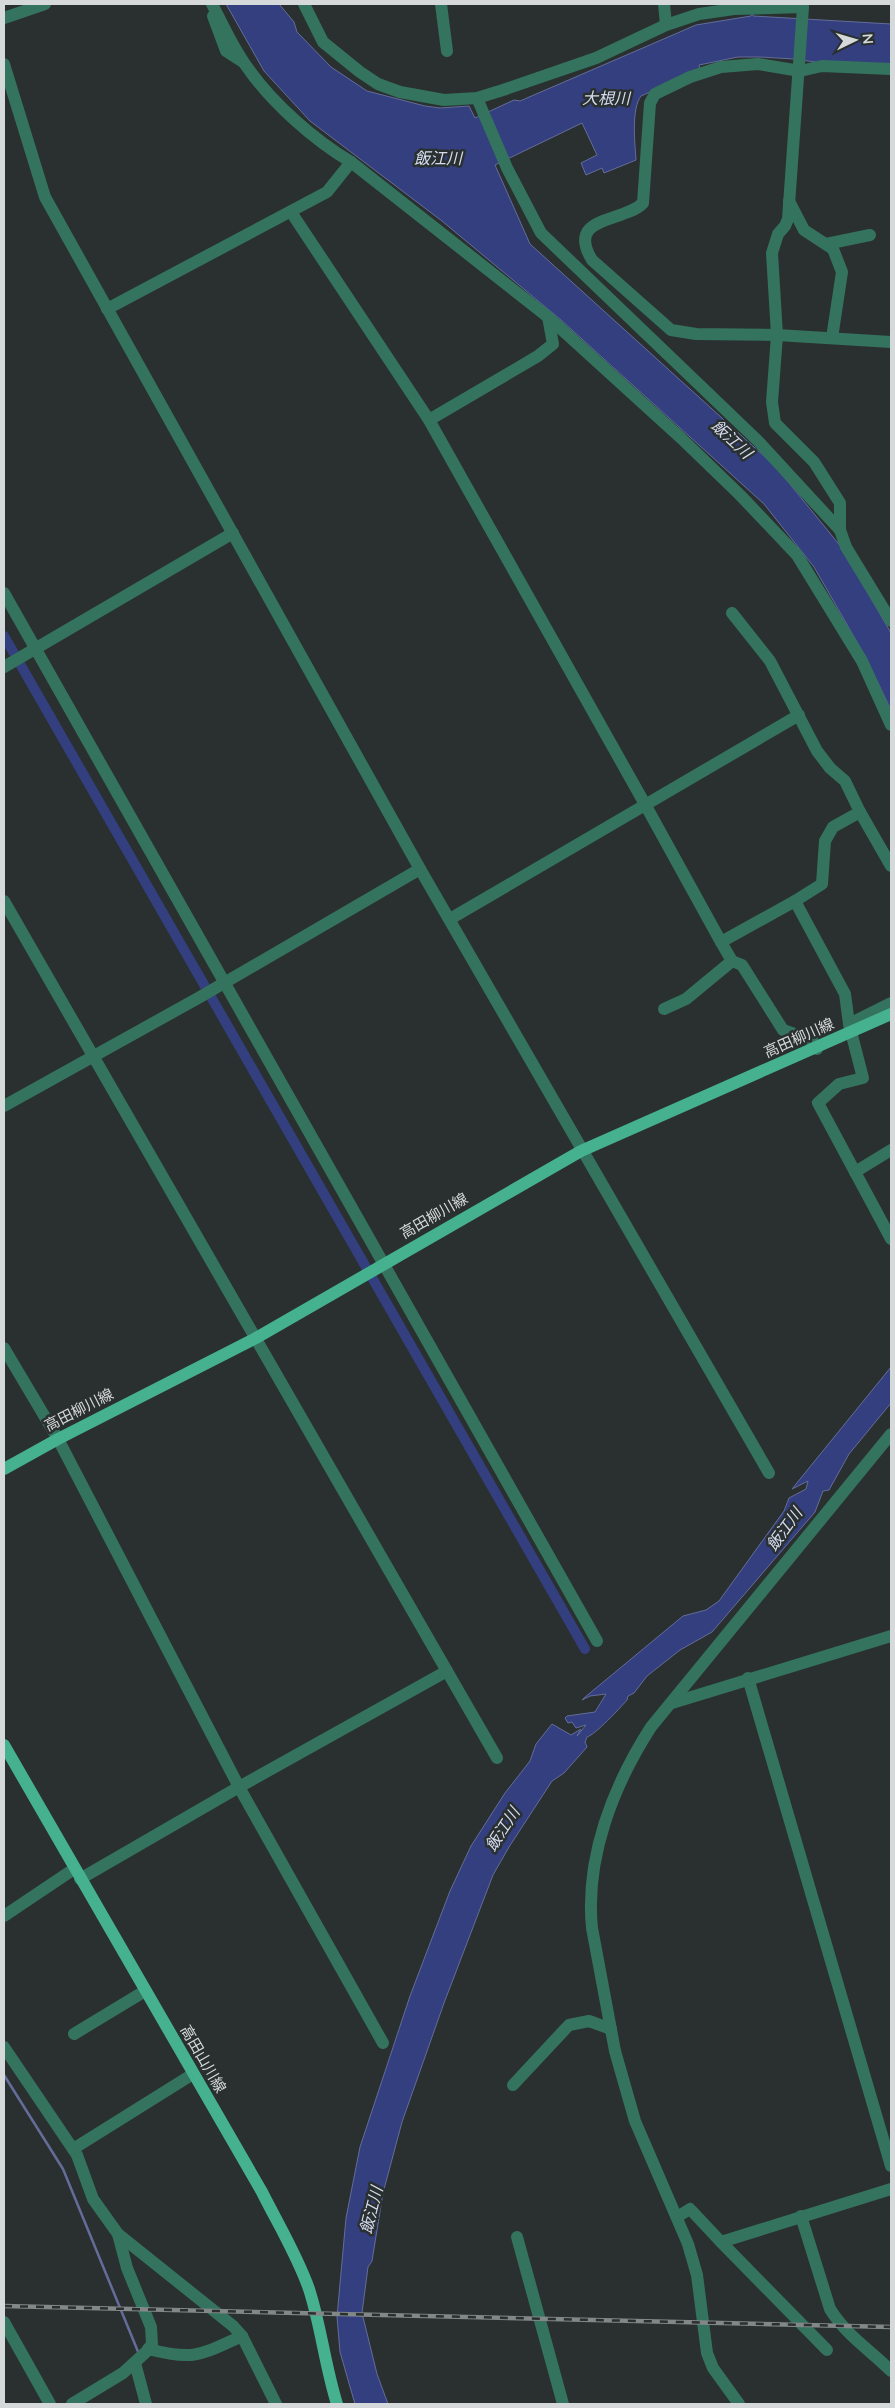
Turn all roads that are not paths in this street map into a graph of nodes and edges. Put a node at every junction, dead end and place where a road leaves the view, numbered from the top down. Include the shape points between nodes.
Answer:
1 (45, 4) edge
2 (211, 4) edge
3 (304, 4) edge
4 (441, 4) edge
5 (664, 4) edge
6 (801, 9) edge
7 (4, 18) edge
8 (666, 26) junction
9 (447, 51) dead end
10 (4, 64) edge
11 (800, 69) junction
12 (891, 69) edge
13 (478, 101) junction
14 (351, 162) junction
15 (789, 201) junction
16 (291, 212) junction
17 (870, 235) dead end
18 (826, 244) junction
19 (107, 309) junction
20 (548, 317) junction
21 (777, 335) junction
22 (832, 338) junction
23 (891, 342) edge
24 (429, 420) junction
25 (840, 530) junction
26 (233, 533) junction
27 (4, 594) edge
28 (732, 612) dead end
29 (891, 621) edge
30 (32, 650) junction
31 (4, 666) edge
32 (799, 715) junction
33 (891, 725) edge
34 (646, 806) junction
35 (860, 812) junction
36 (891, 866) edge
37 (420, 869) junction
38 (4, 901) edge
39 (796, 901) junction
40 (450, 919) junction
41 (721, 942) junction
42 (732, 961) junction
43 (222, 983) junction
44 (891, 1003) edge
45 (664, 1009) dead end
46 (891, 1014) edge
47 (850, 1028) junction
48 (817, 1049) junction
49 (92, 1057) junction
50 (4, 1106) edge
51 (581, 1150) junction
52 (891, 1150) edge
53 (855, 1172) junction
54 (891, 1239) edge
55 (382, 1264) junction
56 (256, 1338) junction
57 (4, 1348) edge
58 (891, 1434) edge
59 (58, 1438) junction
60 (4, 1469) edge
61 (769, 1473) dead end
62 (891, 1636) edge
63 (598, 1640) dead end
64 (447, 1671) junction
65 (748, 1678) junction
66 (672, 1703) junction
67 (4, 1746) edge
68 (497, 1758) dead end
69 (239, 1787) junction
70 (77, 1874) junction
71 (4, 1916) edge
72 (145, 1990) junction
73 (611, 2029) junction
74 (74, 2034) dead end
75 (383, 2043) dead end
76 (4, 2047) edge
77 (194, 2074) junction
78 (513, 2085) dead end
79 (73, 2150) junction
80 (891, 2166) edge
81 (891, 2189) edge
82 (801, 2216) junction
83 (677, 2217) junction
84 (118, 2234) junction
85 (517, 2237) dead end
86 (720, 2242) junction
87 (4, 2322) edge
88 (242, 2336) junction
89 (148, 2349) junction
90 (827, 2350) dead end
91 (135, 2363) junction
92 (891, 2371) edge
93 (50, 2404) edge
94 (72, 2404) edge
95 (146, 2404) edge
96 (276, 2404) edge
97 (337, 2404) edge
98 (563, 2404) edge
99 (739, 2404) edge

1 - 7 street
2 - 14 street via 245,64 267,92 331,150
3 - 13 street via 323,42 378,84 400,92 444,100
4 - 9 street
5 - 8 street
6 - 8 street via 734,9 699,14
6 - 11 street
8 - 13 street via 596,58
10 - 19 street via 45,197
11 - 12 street via 822,66
11 - 15 street
11 - 21 street via 758,64 721,67 655,94 650,103 643,203 637,209 595,224 585,241 592,260 671,330 696,334
13 - 25 street via 507,168 541,233 756,440
14 - 16 street via 327,192
14 - 20 street
15 - 18 street via 804,230
15 - 21 street via 788,219 778,234 772,253
16 - 19 street
16 - 24 street
17 - 18 street
18 - 22 street via 833,249 842,272
19 - 26 street
20 - 24 street via 553,344
20 - 33 street via 681,438 797,555 862,661
21 - 22 street
21 - 25 street via 772,402 775,423 814,462 840,503
22 - 23 street
24 - 34 street
25 - 29 street via 846,547
26 - 30 street
26 - 37 street
27 - 30 street
28 - 32 street via 770,661
30 - 31 street
30 - 43 street
32 - 34 street
32 - 35 street via 817,750 845,781
34 - 40 street
34 - 41 street
35 - 36 street
35 - 39 street via 833,827 825,841 822,884
37 - 40 street
37 - 43 street
38 - 49 street
39 - 41 street
39 - 47 street via 845,994
40 - 51 street
41 - 42 street
42 - 45 street via 686,999
42 - 48 street via 742,965 783,1030 812,1040
43 - 49 street
43 - 55 street
44 - 47 street
46 - 47 main road, 高田柳川線
47 - 48 main road, 高田柳川線
47 - 53 street via 863,1078 839,1084 818,1103
48 - 51 main road, 高田柳川線
49 - 50 street
49 - 56 street
51 - 55 main road, 高田柳川線
51 - 61 street
52 - 53 street
53 - 54 street
55 - 56 main road, 高田柳川線
55 - 63 street
56 - 59 main road, 高田柳川線
56 - 64 street
57 - 59 street
58 - 66 street
59 - 60 main road, 高田柳川線
59 - 69 street
62 - 65 street
64 - 68 street
64 - 69 street
65 - 66 street
65 - 80 street
66 - 73 street via 651,1727 627,1768 598,1841 592,1869 592,1928
67 - 70 main road, 高田山川線
69 - 70 street
69 - 75 street
70 - 71 street
70 - 72 main road, 高田山川線
72 - 74 street
72 - 77 main road, 高田山川線
73 - 78 street via 589,2021 569,2025
73 - 83 street via 635,2121
76 - 79 street
77 - 79 street
77 - 97 main road, 高田山川線 via 298,2261 309,2290 326,2370
79 - 84 street via 93,2199
81 - 82 street
82 - 86 street
82 - 92 street via 830,2309 852,2337
83 - 86 street via 690,2209
83 - 99 street via 697,2275 707,2353 722,2382
84 - 88 street
84 - 89 street via 127,2268 151,2327 153,2336
85 - 98 street
86 - 90 street
87 - 93 street
88 - 89 street via 195,2356 176,2356
88 - 96 street
89 - 91 street
91 - 94 street
91 - 95 street

